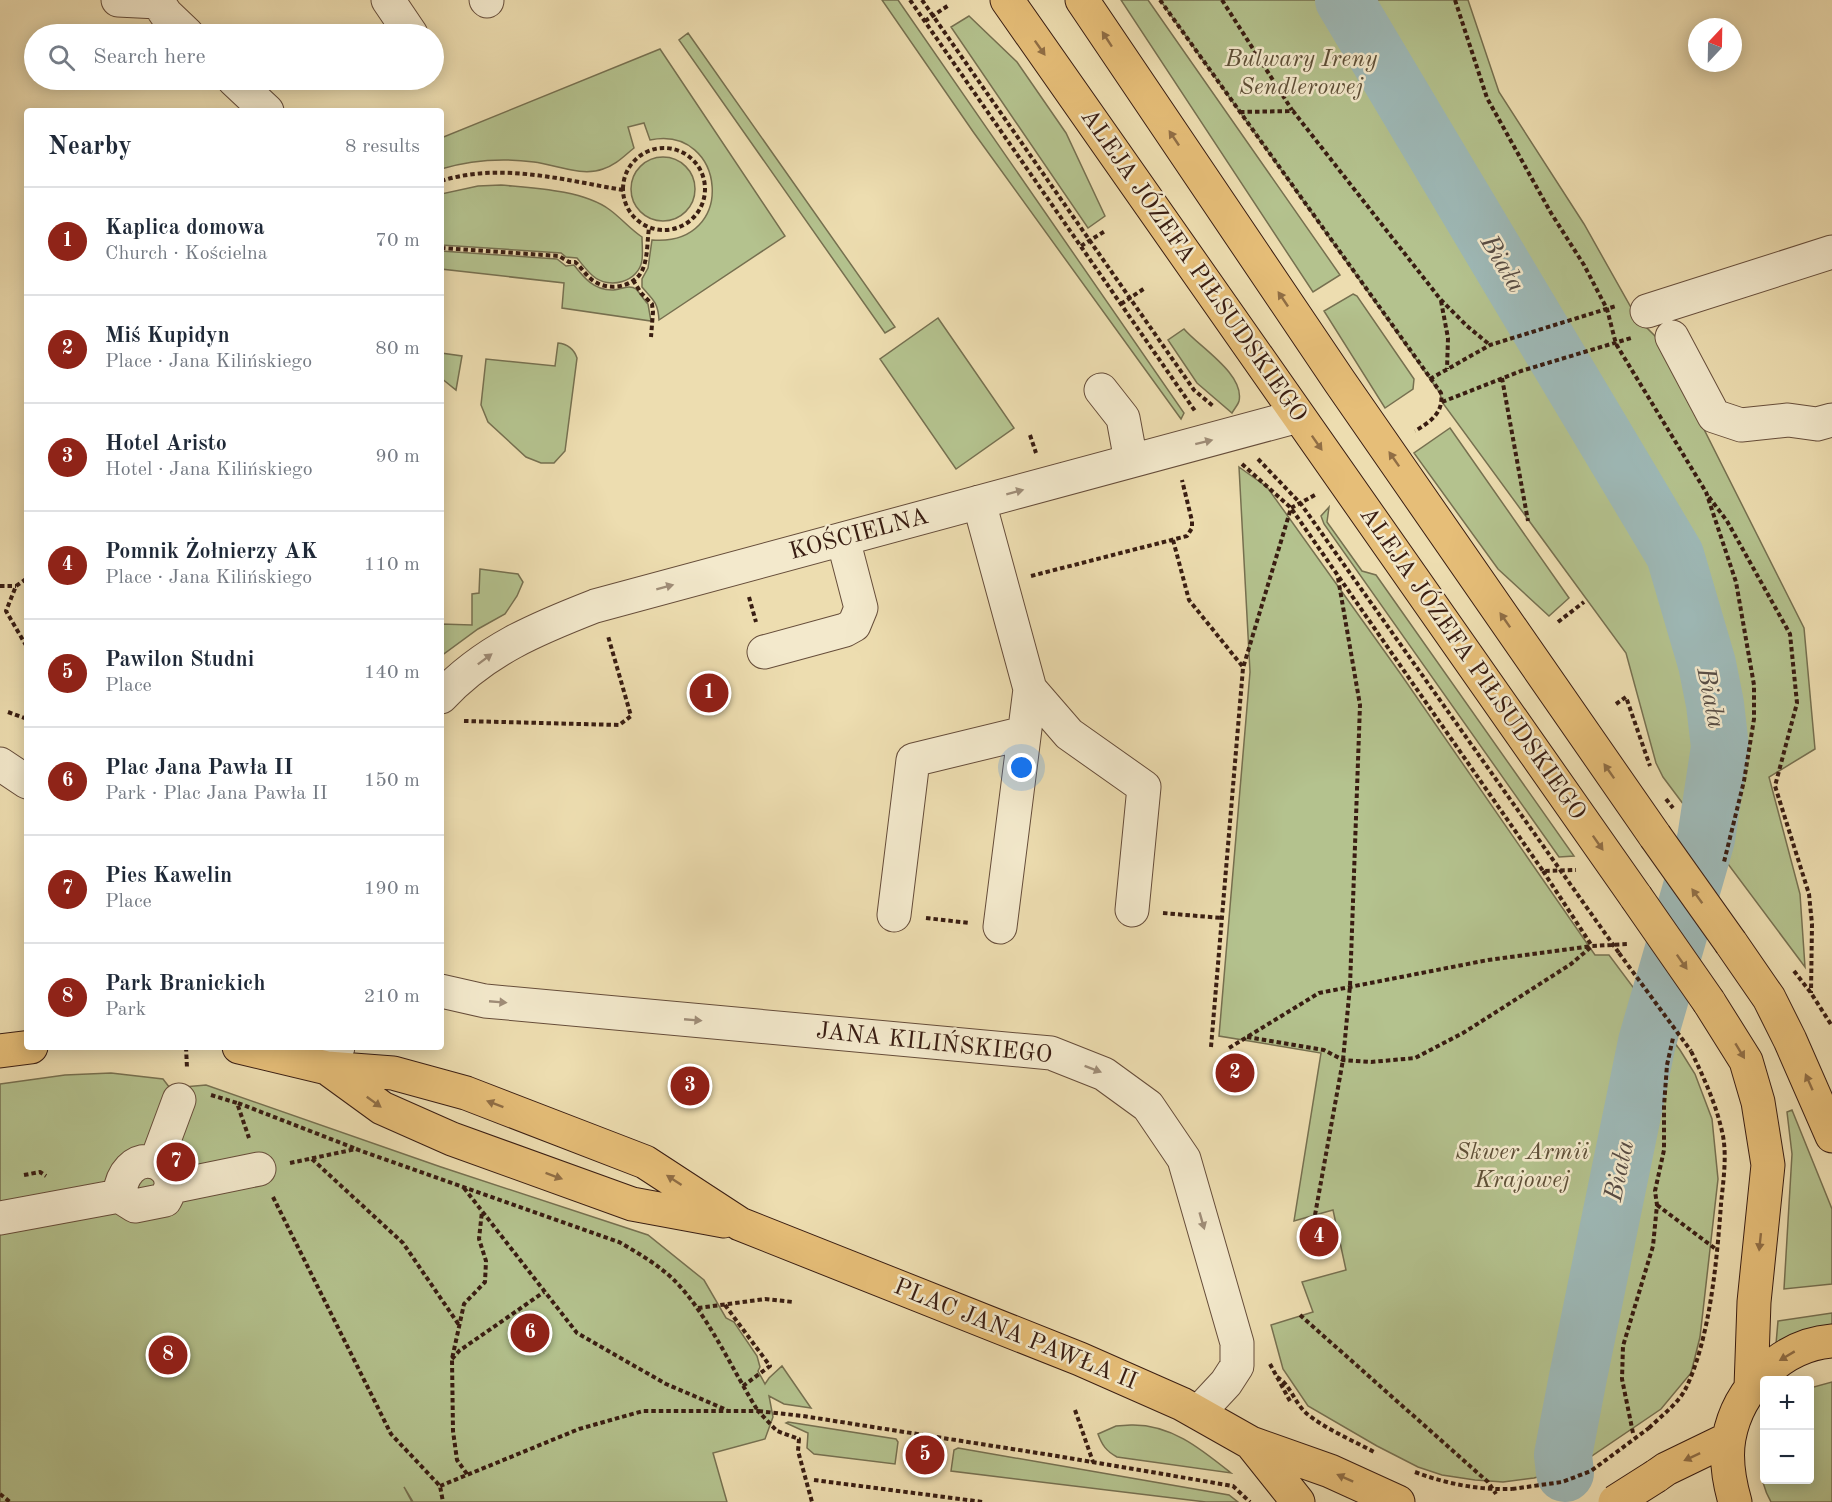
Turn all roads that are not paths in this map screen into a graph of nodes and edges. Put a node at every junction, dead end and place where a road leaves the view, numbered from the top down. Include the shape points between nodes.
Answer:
1 (118, 0) edge
2 (388, 0) edge
3 (1007, 0) edge
4 (1082, 0) edge
5 (159, 1) edge
6 (176, 24) edge
7 (404, 24) edge
8 (245, 90) edge
9 (264, 108) edge
10 (1832, 252) edge
11 (1641, 324) road end
12 (1672, 337) dead end
13 (1101, 390) dead end
14 (1298, 416) junction
15 (1832, 420) edge
16 (1131, 461) junction
17 (979, 502) junction
18 (843, 539) junction
19 (764, 652) dead end
20 (1030, 689) junction
21 (444, 694) edge
22 (1024, 733) junction
23 (0, 764) edge
24 (0, 780) edge
25 (24, 780) edge
26 (24, 791) edge
27 (1132, 910) road end
28 (894, 915) road end
29 (1000, 927) road end
30 (444, 993) edge
31 (24, 1048) edge
32 (264, 1050) edge
33 (0, 1051) edge
34 (332, 1058) edge
35 (192, 1097) road end
36 (1832, 1136) edge
37 (259, 1169) road end
38 (163, 1175) junction
39 (0, 1218) edge
40 (741, 1224) junction
41 (1832, 1341) edge
42 (1751, 1387) junction
43 (1199, 1413) junction
44 (1728, 1439) junction
45 (1251, 1443) junction
46 (1298, 1502) edge
47 (1398, 1502) edge
48 (1615, 1502) edge
49 (1735, 1502) edge

1 - 5 street
2 - 7 street
3 -> 14 main road, ALEJA JÓZEFA PIŁSUDSKIEGO
36 -> 4 main road, bridge via 1769,998 1333,372
5 - 6 street
8 - 9 street
10 - 11 street
12 - 15 street via 1714,416 1741,425 1788,420 1817,424
13 - 16 street via 1123,418
16 -> 14 street, KOŚCIELNA
14 -> 42 main road, ALEJA JÓZEFA PIŁSUDSKIEGO, bridge via 1709,1002 1746,1061 1758,1102 1768,1165 1754,1302
17 -> 16 street, KOŚCIELNA
17 - 18 street, KOŚCIELNA
17 - 20 street
18 - 19 street via 861,608 854,625
21 -> 18 street, KOŚCIELNA via 490,654 510,642 595,606
20 - 22 street
20 - 27 street via 1069,734 1144,787
22 - 28 street via 913,760
22 - 29 street
23 - 25 street
24 - 26 street
30 -> 43 street, JANA KILIŃSKIEGO via 485,1001 1051,1053 1104,1074 1148,1106 1184,1159 1237,1343 1237,1366
31 - 33 main road
32 - 34 main road, PLAC JANA PAWŁA II
40 -> 34 main road, PLAC JANA PAWŁA II via 645,1162 466,1093
34 -> 40 main road, PLAC JANA PAWŁA II via 382,1108 452,1139 632,1204
35 - 38 street
37 - 38 street
38 - 39 street via 146,1161 134,1164 121,1183 119,1196
40 - 43 main road, PLAC JANA PAWŁA II via 1080,1359
41 -> 42 main road via 1795,1352 1771,1367
42 - 44 main road via 1736,1412
43 - 45 main road, PLAC JANA PAWŁA II
44 -> 48 main road, bridge via 1666,1469
44 - 49 main road via 1727,1471
45 - 46 main road, PLAC JANA PAWŁA II
47 -> 45 main road, PLAC JANA PAWŁA II via 1330,1471

